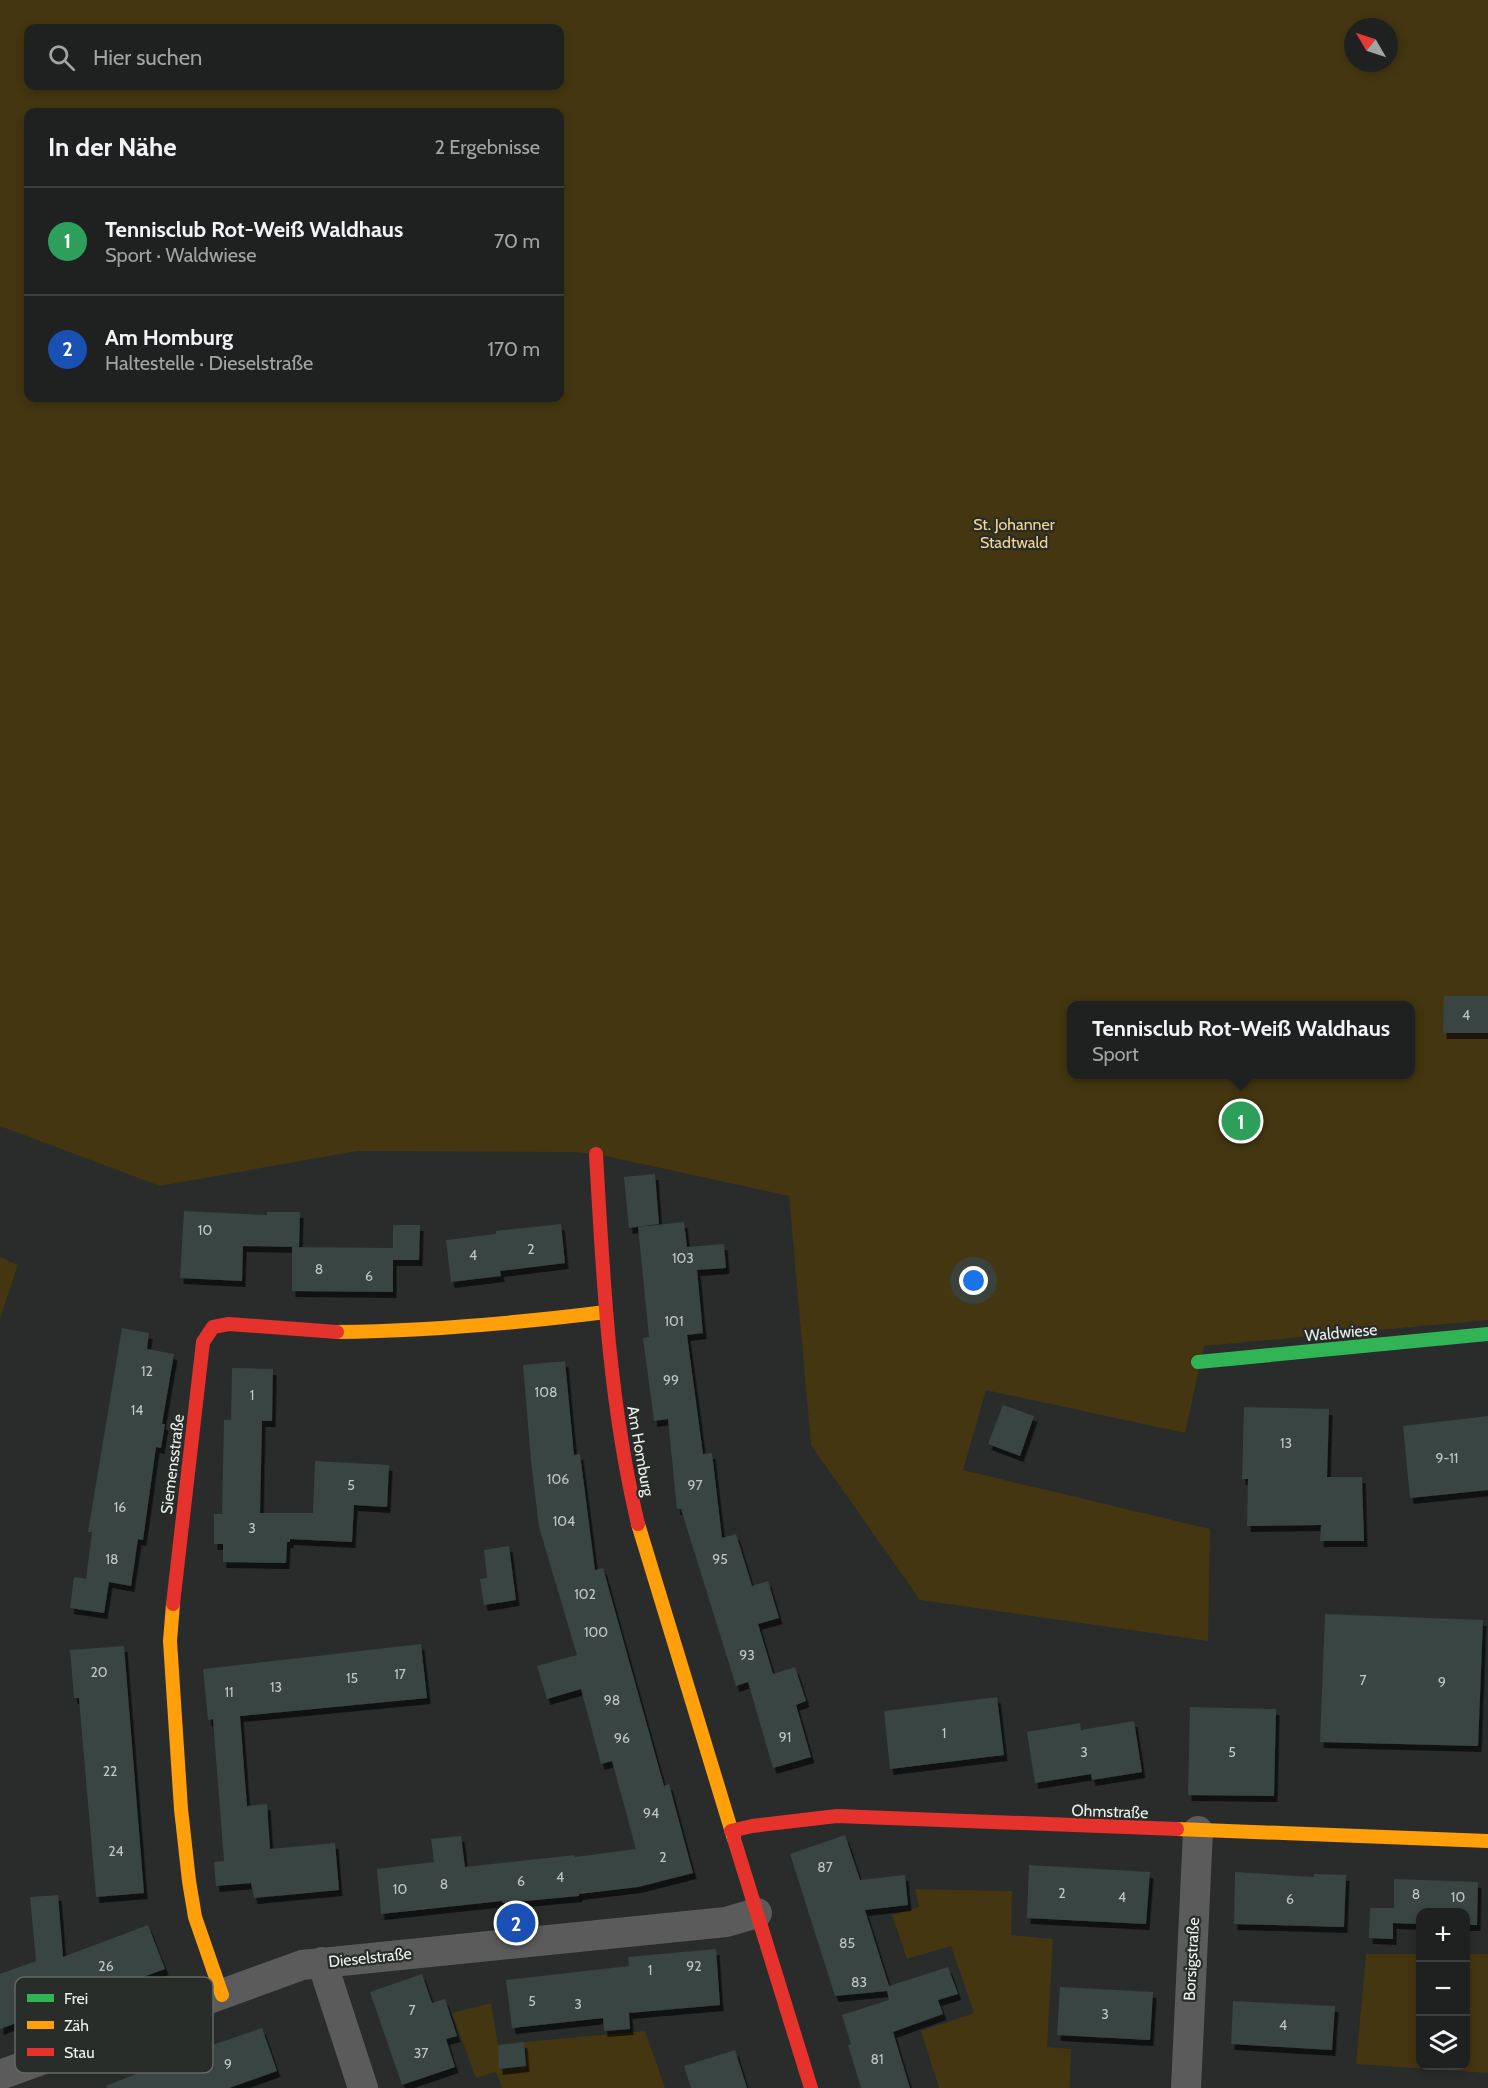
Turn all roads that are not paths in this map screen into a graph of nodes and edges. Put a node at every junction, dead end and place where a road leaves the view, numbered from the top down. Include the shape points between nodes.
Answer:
1 (596, 1154) dead end
2 (606, 1312) junction
3 (1488, 1334) edge
4 (1198, 1362) dead end
5 (731, 1831) junction
6 (1198, 1831) junction
7 (1488, 1841) edge
8 (757, 1913) junction
9 (322, 1962) junction
10 (222, 1995) junction
11 (213, 1998) edge
12 (15, 2070) edge
13 (0, 2075) edge
14 (363, 2088) edge
15 (811, 2088) edge
16 (1186, 2088) edge

1 - 2 street, Am Homburg
2 - 5 street, Am Homburg via 619,1432 638,1522
2 - 10 street, Siemensstraße via 402,1331 329,1332 229,1324 213,1327 203,1342 170,1641 189,1881 195,1917
3 - 4 street, Waldwiese
5 - 6 street, Ohmstraße via 837,1816
5 - 8 street, Am Homburg
6 - 7 street, Ohmstraße
6 - 16 street, Borsigstraße
8 - 9 street, Dieselstraße via 726,1922
8 - 15 street, Am Homburg
9 - 10 street, Dieselstraße via 303,1965
9 - 14 street
10 - 11 street, Dieselstraße
12 - 13 street, Dieselstraße

